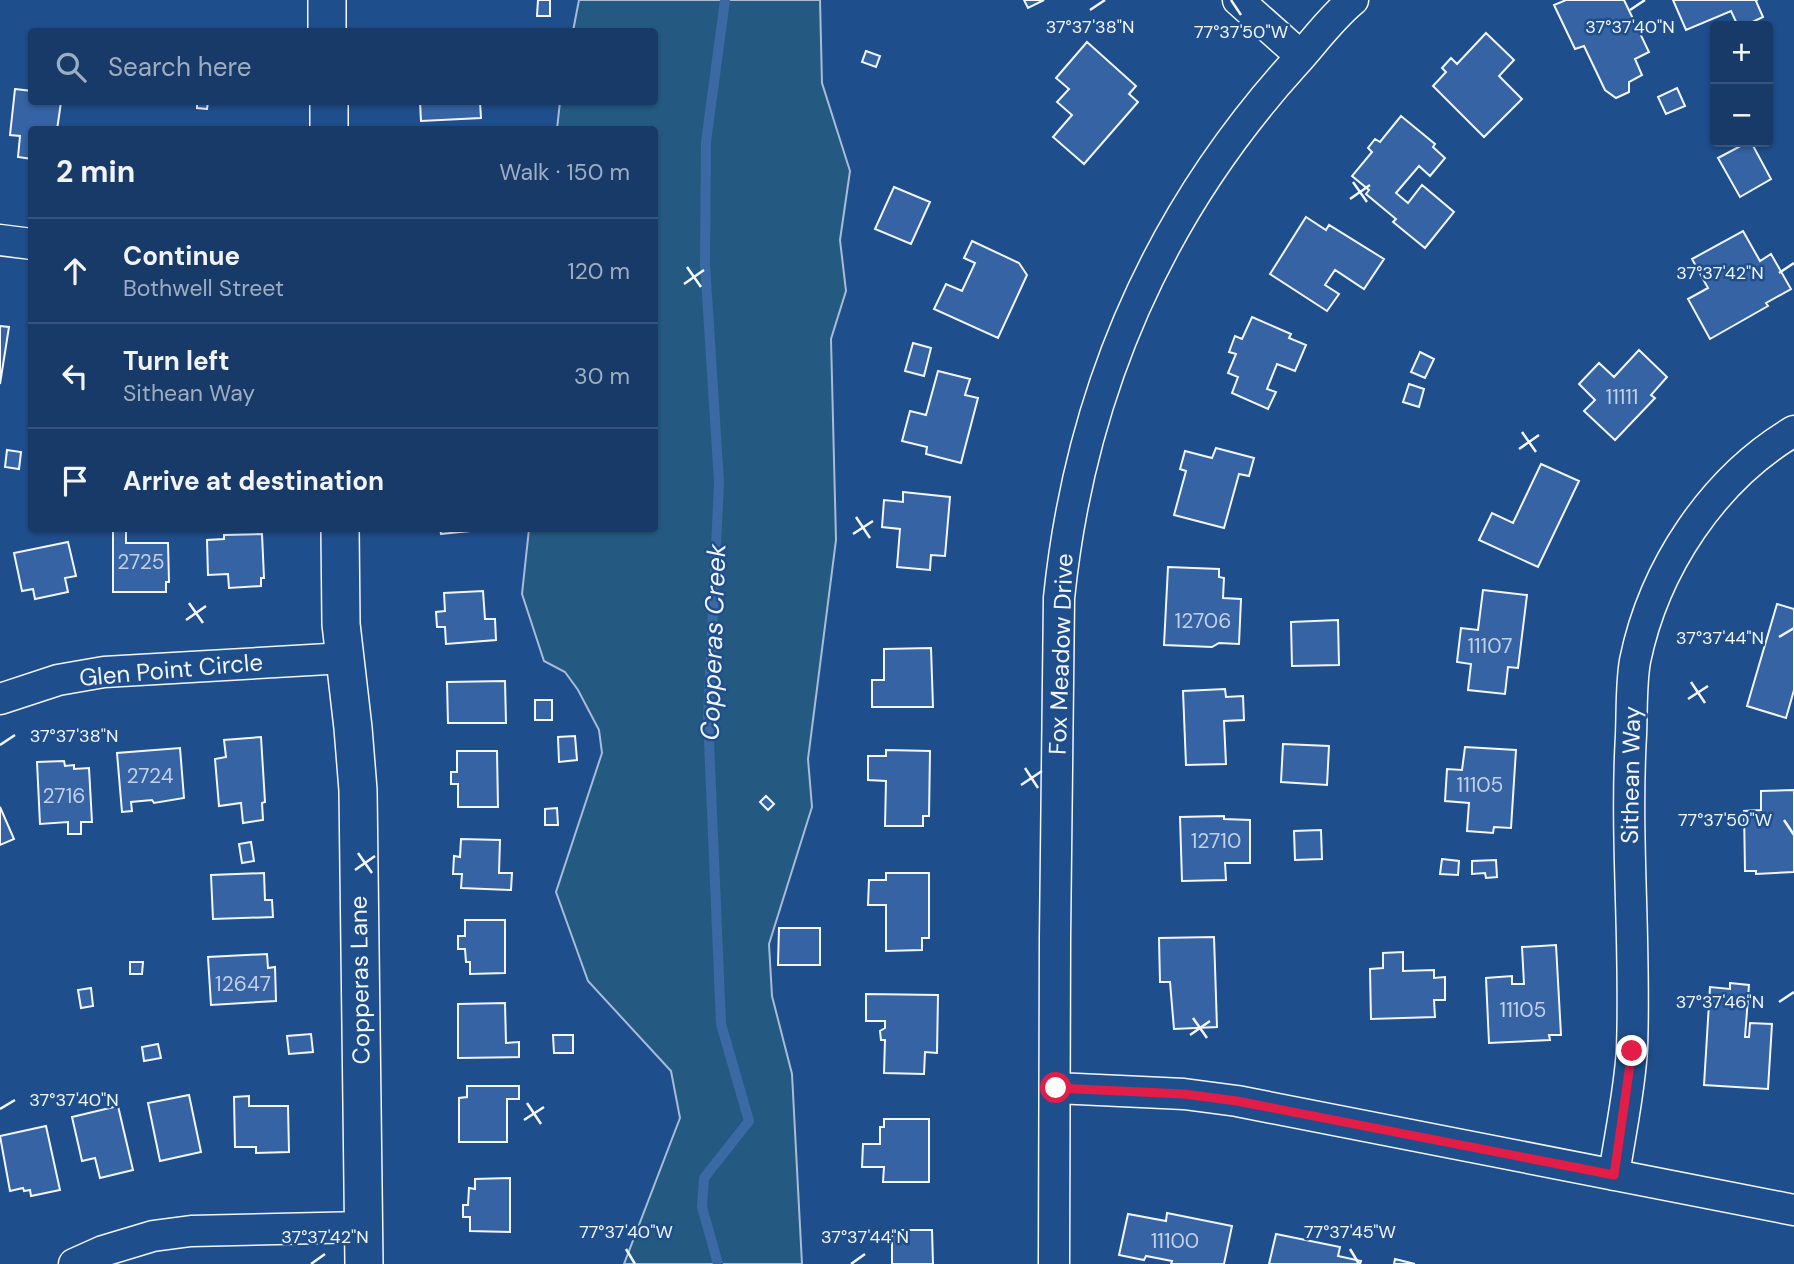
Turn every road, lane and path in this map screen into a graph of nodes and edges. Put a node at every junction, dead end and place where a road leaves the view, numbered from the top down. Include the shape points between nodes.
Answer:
1 (327, 0) edge
2 (1238, 0) edge
3 (1353, 0) edge
4 (327, 28) edge
5 (1301, 56) junction
6 (329, 105) edge
7 (329, 126) edge
8 (0, 240) edge
9 (28, 244) edge
10 (1794, 431) edge
11 (340, 532) edge
12 (345, 658) junction
13 (0, 699) edge
14 (1056, 1088) junction
15 (1614, 1175) junction
16 (1794, 1210) edge
17 (364, 1227) junction
18 (74, 1264) edge
19 (364, 1264) edge
20 (1054, 1264) edge

1 - 4 street
2 - 5 street
3 - 5 street, Fox Meadow Drive
5 - 14 street, Fox Meadow Drive via 1267,94 1198,189 1156,261 1103,384 1079,469 1059,598
6 - 7 street
8 - 9 street
10 - 15 street, Sithean Way via 1742,471 1696,522 1654,599 1635,663 1628,786 1632,1051
11 - 12 street, Copperas Lane
12 - 13 street, Glen Point Circle via 104,672 58,680
12 - 17 street, Copperas Lane via 358,790
14 - 15 street via 1237,1101
14 - 20 street, Fox Meadow Drive
15 - 16 street
17 - 18 street via 191,1231 153,1236
17 - 19 street, Copperas Lane

